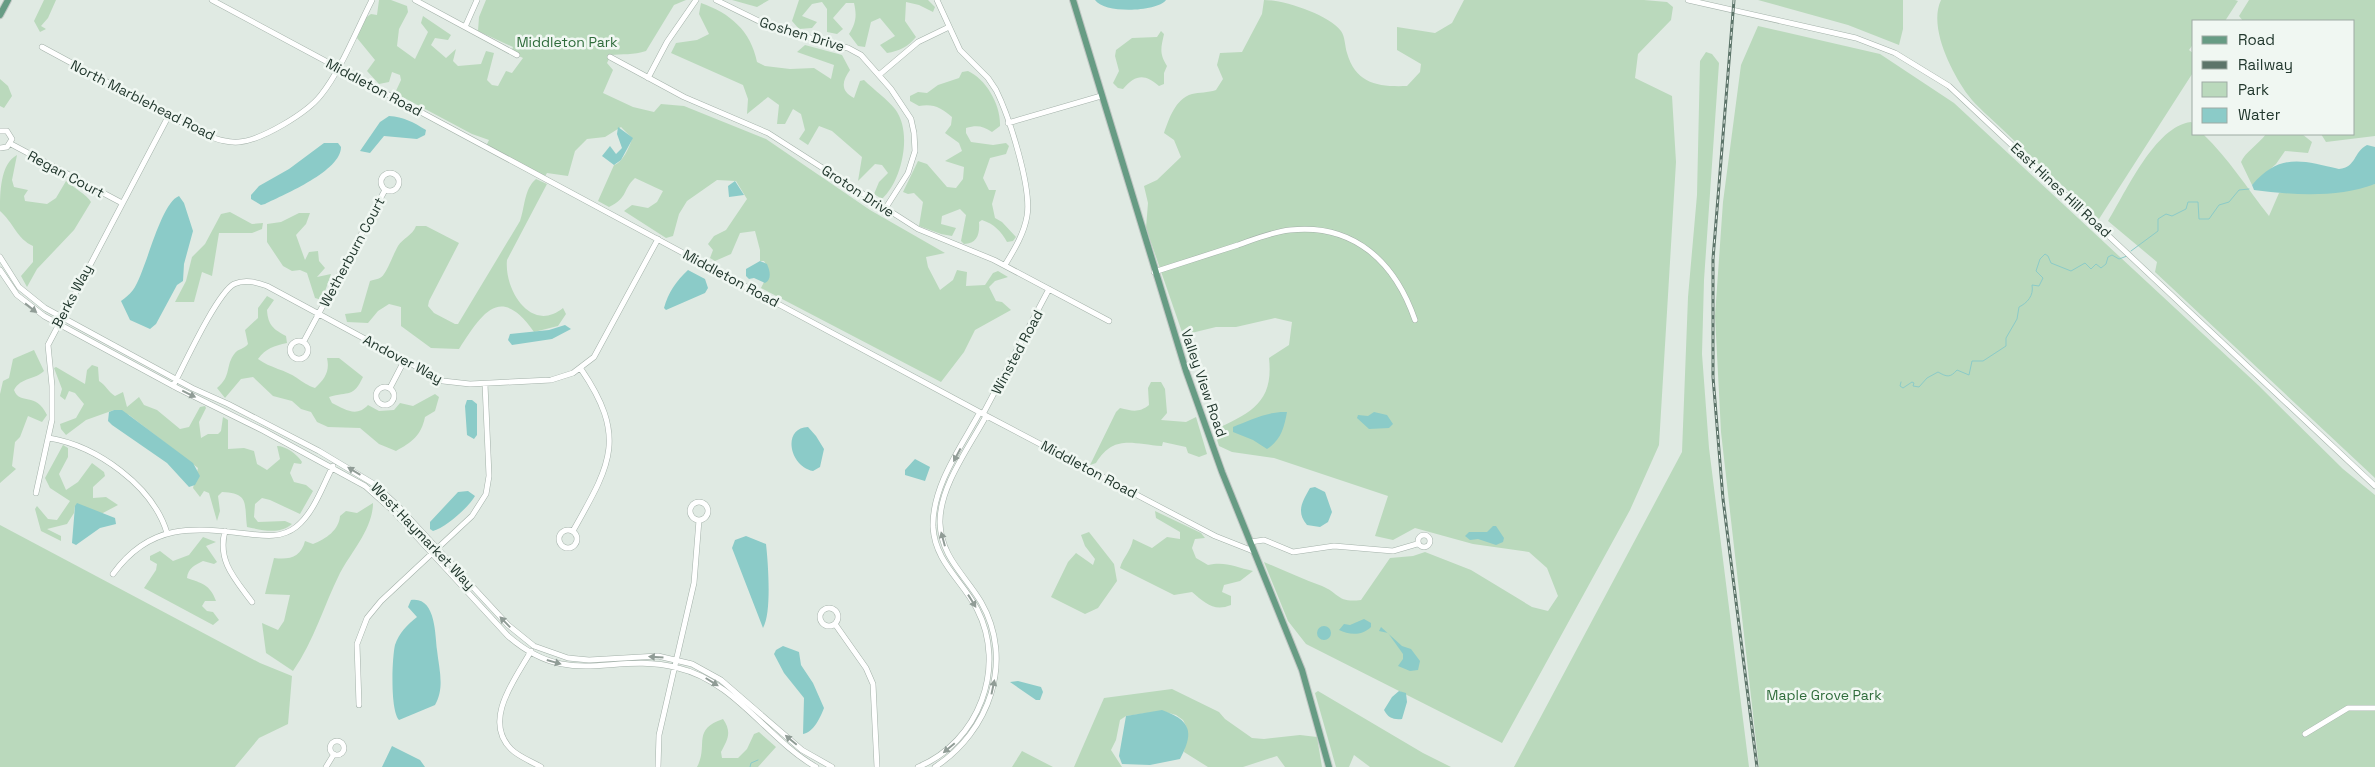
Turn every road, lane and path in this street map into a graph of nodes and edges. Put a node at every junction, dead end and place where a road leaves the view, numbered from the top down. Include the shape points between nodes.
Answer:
1 (8, 0) edge
2 (212, 0) edge
3 (372, 0) edge
4 (415, 0) edge
5 (477, 0) edge
6 (696, 0) edge
7 (716, 0) edge
8 (937, 0) edge
9 (1073, 0) edge
10 (1688, 0) edge
11 (0, 16) edge
12 (465, 27) junction
13 (949, 27) junction
14 (42, 46) dead end
15 (517, 55) dead end
16 (610, 57) dead end
17 (337, 67) junction
18 (879, 75) junction
19 (648, 78) junction
20 (1102, 96) junction
21 (169, 115) junction
22 (1008, 123) junction
23 (0, 131) edge
24 (11, 144) junction
25 (0, 148) edge
26 (385, 190) dead end
27 (122, 203) junction
28 (885, 209) junction
29 (658, 239) junction
30 (0, 257) edge
31 (1005, 265) junction
32 (0, 270) edge
33 (1154, 272) junction
34 (1049, 289) junction
35 (318, 314) junction
36 (61, 317) junction
37 (1414, 320) dead end
38 (1109, 321) dead end
39 (58, 324) junction
40 (304, 341) dead end
41 (404, 361) junction
42 (581, 369) junction
43 (177, 379) junction
44 (485, 384) junction
45 (173, 386) junction
46 (390, 388) dead end
47 (983, 414) junction
48 (49, 438) junction
49 (336, 461) junction
50 (332, 467) junction
51 (2375, 486) edge
52 (36, 493) dead end
53 (699, 520) dead end
54 (225, 531) junction
55 (572, 531) dead end
56 (167, 533) junction
57 (1250, 542) junction
58 (1417, 544) dead end
59 (437, 549) junction
60 (1253, 552) junction
61 (432, 554) junction
62 (112, 574) dead end
63 (963, 577) junction
64 (958, 582) junction
65 (252, 602) dead end
66 (835, 624) dead end
67 (534, 646) junction
68 (530, 653) junction
69 (676, 663) junction
70 (359, 705) dead end
71 (2375, 708) edge
72 (979, 709) junction
73 (985, 712) junction
74 (776, 727) junction
75 (771, 732) junction
76 (2305, 734) dead end
77 (334, 754) dead end
78 (326, 767) edge
79 (540, 767) edge
80 (658, 767) edge
81 (816, 767) edge
82 (832, 767) edge
83 (876, 767) edge
84 (918, 767) edge
85 (935, 767) edge
86 (1329, 767) edge

1 - 11 main road
2 - 17 street, Middleton Road
3 - 17 street, North Marblehead Road
4 - 12 street
5 - 12 street
6 - 19 street via 667,42
7 - 18 street, Goshen Drive via 773,28 848,48 861,56
8 - 13 street
9 - 20 main road, Valley View Road
10 - 51 street, East Hines Hill Road via 1856,38 1894,53 1933,75 1962,97
12 - 15 street
13 - 18 street via 918,42
13 - 22 street via 960,50 996,90
14 - 21 street, North Marblehead Road
16 - 19 street, Groton Drive
17 - 21 street, North Marblehead Road via 314,103 255,139 223,141
17 - 29 street, Middleton Road
18 - 28 street, Goshen Drive via 907,111 915,142 908,173
19 - 28 street, Groton Drive via 768,133
20 - 22 street
20 - 33 main road, Valley View Road
21 - 27 street, Berks Way
22 - 31 street via 1026,184 1028,208 1024,229
23 - 24 street, Regan Court via 10,134
24 - 25 street
24 - 27 street, Regan Court
26 - 35 street, Wetherburn Court
27 - 36 street, Berks Way
28 - 31 street, Groton Drive via 927,233
29 - 42 street, Andover Way via 602,344
29 - 47 street, Middleton Road
30 - 36 street, West Haymarket Way via 24,292
31 - 34 street, Groton Drive
32 -> 39 street, West Haymarket Way via 22,300
33 - 37 street via 1270,234 1291,230 1322,231 1357,242 1382,261 1404,291
33 - 57 main road, Valley View Road via 1204,424
34 - 38 street, Groton Drive
34 - 47 street, Winsted Road
35 - 40 street, Wetherburn Court
35 - 41 street, Andover Way
35 - 43 street, Andover Way via 258,283 236,283 222,295
36 - 39 street, Berks Way
36 - 43 street, West Haymarket Way
39 - 45 street, West Haymarket Way
39 - 48 street, Berks Way via 48,344 52,386
41 - 44 street, Andover Way via 450,383
41 - 46 street
42 - 44 street, Andover Way via 551,380
42 - 55 street via 604,409 610,447 600,483
43 - 45 street, Andover Way
43 - 49 street, West Haymarket Way
44 - 59 street via 489,476 486,494 472,516
45 -> 50 street, West Haymarket Way
47 - 60 street, Middleton Road via 1215,536
63 -> 47 street via 947,553 940,512 950,482
47 -> 64 street via 942,482 933,515 938,551
48 - 52 street, Berks Way
48 - 56 street via 86,448 137,484 155,506
49 - 50 street
59 -> 49 street, West Haymarket Way via 374,484
50 - 54 street via 308,515 294,529 273,536
50 - 61 street, West Haymarket Way via 374,493
53 - 69 street via 694,584
54 - 56 street via 197,528
54 - 65 street via 223,550 227,568
56 - 62 street via 138,547
57 - 58 street via 1264,540 1293,552 1334,546 1393,551
57 - 60 main road, Valley View Road
59 - 61 street
67 -> 59 street, West Haymarket Way via 508,625
60 - 86 main road, Valley View Road via 1302,670
61 - 68 street, West Haymarket Way via 508,636
61 - 70 street via 376,605 362,626 358,644
63 - 64 street
73 -> 63 street via 996,667 994,636 982,603
64 -> 72 street via 978,610 989,648 988,682
66 - 83 street via 866,668 873,684
67 - 68 street
69 -> 67 street, West Haymarket Way via 647,656 578,660 557,656
68 -> 69 street, West Haymarket Way via 551,662 578,667
68 - 79 street via 502,705 500,721 507,744
69 - 74 street, West Haymarket Way via 704,670 721,680
69 -> 75 street, West Haymarket Way via 718,686
69 - 80 street via 659,735
71 - 76 street via 2348,708
72 - 73 street
72 -> 84 street via 958,740
73 - 85 street via 963,745
74 - 75 street
82 -> 74 street, West Haymarket Way via 810,756
75 - 81 street, West Haymarket Way
77 - 78 street

